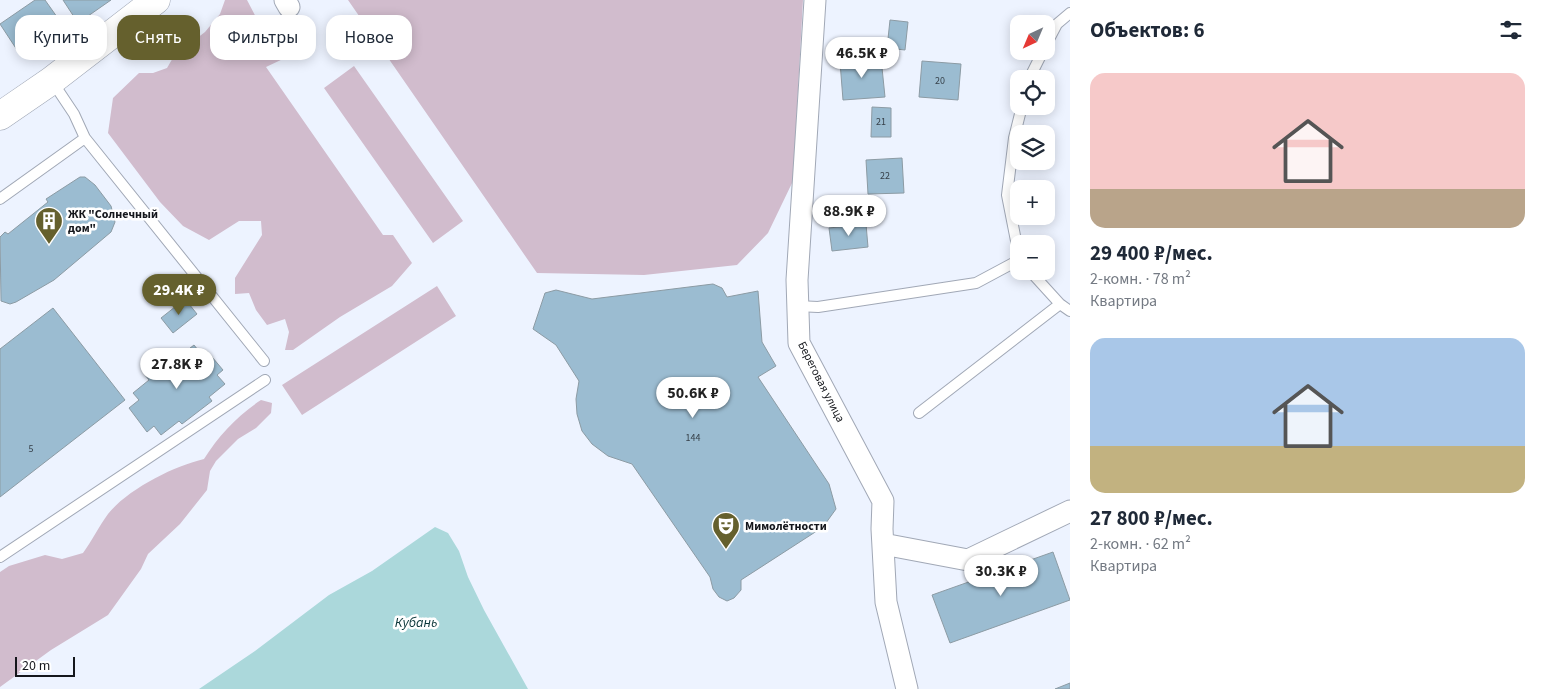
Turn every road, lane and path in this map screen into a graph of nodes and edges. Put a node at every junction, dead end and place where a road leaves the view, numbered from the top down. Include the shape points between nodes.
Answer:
1 (156, 0) edge
2 (815, 0) edge
3 (1070, 14) edge
4 (1055, 28) edge
5 (51, 81) junction
6 (1020, 115) edge
7 (0, 116) edge
8 (85, 138) junction
9 (0, 199) edge
10 (1015, 235) edge
11 (1010, 265) edge
12 (1038, 280) edge
13 (1060, 304) junction
14 (796, 306) junction
15 (1070, 311) edge
16 (264, 361) dead end
17 (265, 380) dead end
18 (919, 413) dead end
19 (1070, 510) edge
20 (883, 544) junction
21 (0, 557) edge
22 (907, 689) edge

1 - 5 main road
2 - 14 street, Береговая улица
3 - 4 lane
5 - 7 main road
5 - 8 lane via 74,114
6 - 10 lane via 1007,195
8 - 9 lane
8 - 16 lane
11 - 14 lane via 976,283 818,306
12 - 13 lane
13 - 15 lane
13 - 18 lane
14 - 20 street, Береговая улица via 799,342 883,501
17 - 21 lane
19 - 20 street via 968,560
20 - 22 street, Береговая улица via 886,602

